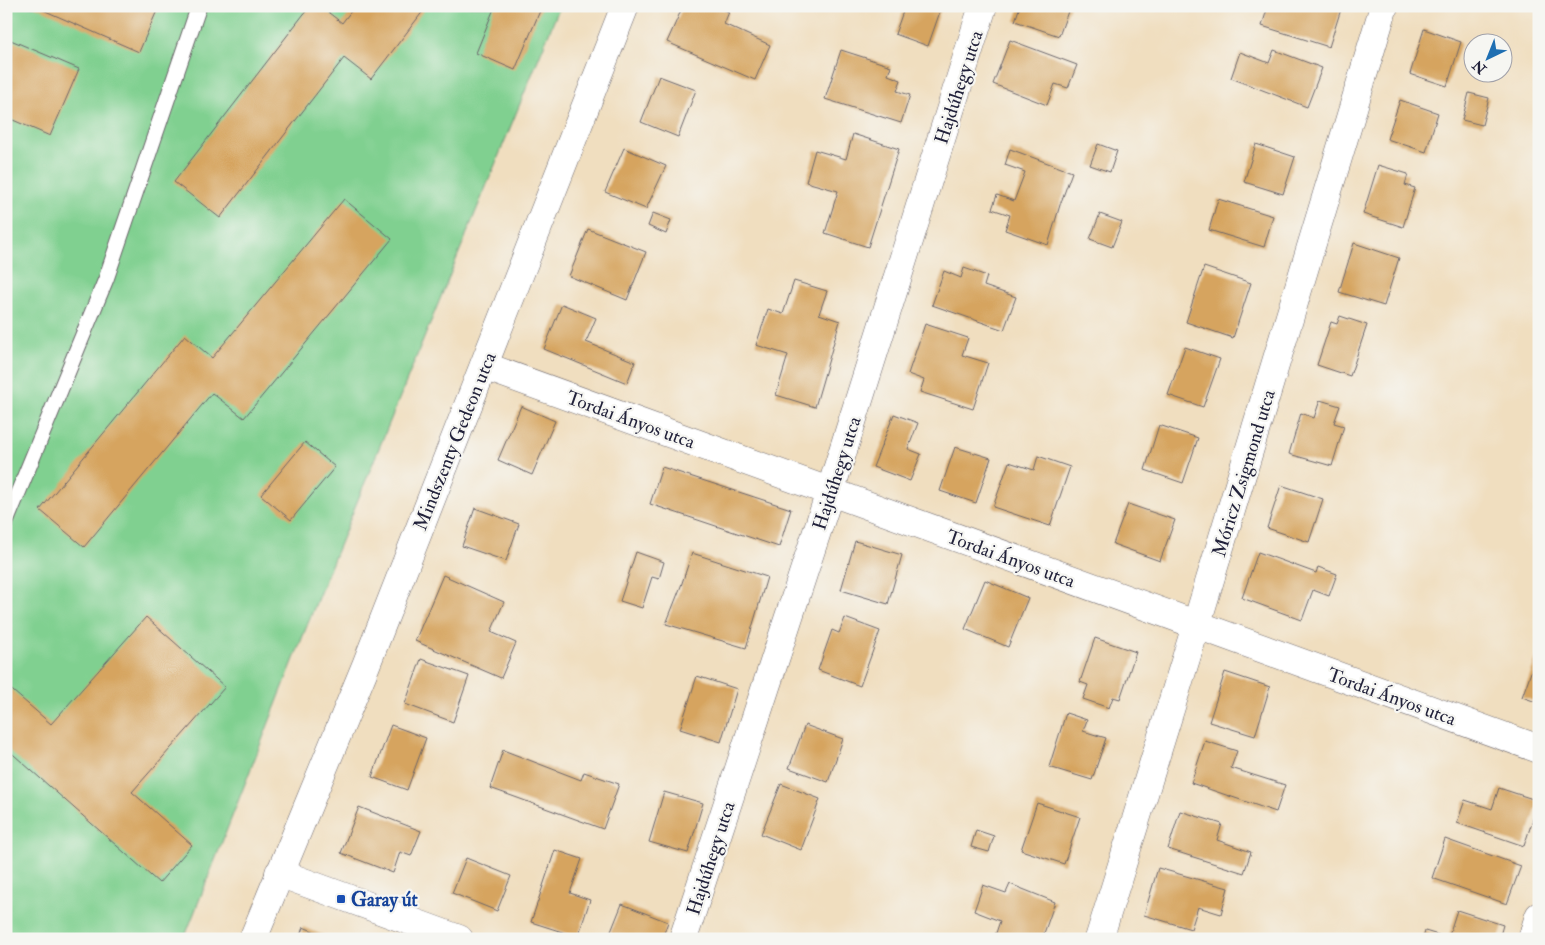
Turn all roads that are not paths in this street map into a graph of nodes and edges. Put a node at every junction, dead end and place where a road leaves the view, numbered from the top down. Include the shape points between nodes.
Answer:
1 (199, 6) edge
2 (625, 6) edge
3 (983, 6) edge
4 (1384, 6) edge
5 (484, 366) junction
6 (830, 492) junction
7 (6, 522) edge
8 (1196, 626) junction
9 (1539, 750) edge
10 (279, 874) junction
11 (1539, 916) edge
12 (253, 939) edge
13 (458, 939) edge
14 (683, 939) edge
15 (1098, 939) edge
16 (1532, 939) edge

1 - 7 lane via 106,279
2 - 5 street, Mindszenty Gedeon utca
3 - 6 street, Hajdúhegy utca
4 - 8 street, Móricz Zsigmond utca
5 - 6 street, Tordai Ányos utca
5 - 10 street, Mindszenty Gedeon utca
6 - 8 street, Tordai Ányos utca
6 - 14 street, Hajdúhegy utca
8 - 9 street, Tordai Ányos utca
8 - 15 street, Móricz Zsigmond utca
10 - 12 street, Mindszenty Gedeon utca
10 - 13 street
11 - 16 street

